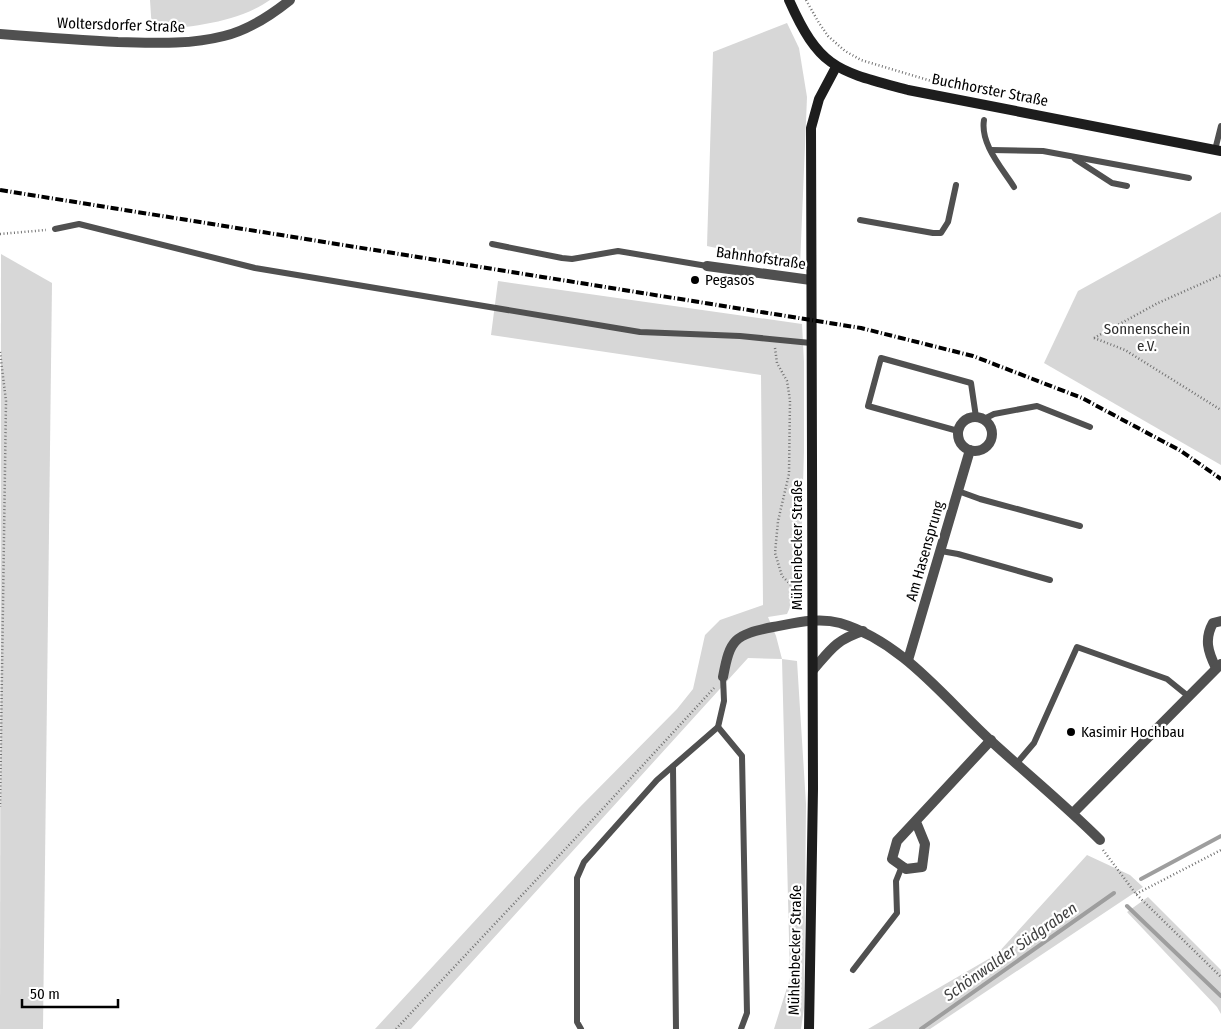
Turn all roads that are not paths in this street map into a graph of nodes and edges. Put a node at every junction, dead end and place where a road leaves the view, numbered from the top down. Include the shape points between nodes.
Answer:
1 (290, 0) edge
2 (789, 0) edge
3 (0, 34) edge
4 (836, 67) junction
5 (984, 120) dead end
6 (1221, 126) edge
7 (991, 150) junction
8 (1218, 150) edge
9 (1070, 156) junction
10 (1189, 178) dead end
11 (956, 185) dead end
12 (1127, 186) dead end
13 (1014, 187) dead end
14 (860, 220) dead end
15 (55, 229) road end
16 (492, 244) dead end
17 (707, 266) joint
18 (811, 280) junction
19 (811, 343) junction
20 (980, 418) junction
21 (1090, 426) dead end
22 (958, 431) junction
23 (970, 450) junction
24 (958, 491) junction
25 (1080, 526) dead end
26 (940, 551) junction
27 (1050, 580) dead end
28 (812, 620) junction
29 (1221, 621) edge
30 (863, 632) junction
31 (908, 660) junction
32 (1218, 666) edge
33 (813, 670) junction
34 (723, 677) joint
35 (1188, 696) junction
36 (718, 727) junction
37 (991, 740) junction
38 (1017, 763) junction
39 (673, 767) junction
40 (1073, 813) junction
41 (916, 822) junction
42 (1100, 840) road end
43 (902, 866) junction
44 (853, 970) dead end
45 (581, 1029) edge
46 (676, 1029) edge
47 (741, 1029) edge
48 (809, 1029) edge

1 - 3 street, Woltersdorfer Straße via 247,28 190,43
2 - 4 main road, Buchhorster Straße via 809,40
4 - 8 main road, Buchhorster Straße via 908,90
4 - 18 main road, Mühlenbecker Straße via 819,99 811,128
5 - 7 lane via 983,129
6 - 8 lane
7 - 9 lane via 1043,151
7 - 13 lane
9 - 10 lane
9 - 12 lane via 1112,183
11 - 14 lane via 948,222 941,233
15 - 19 lane via 78,224 254,268 640,332
16 - 17 lane via 562,258 618,251
17 - 18 street, Bahnhofstraße
18 - 19 main road, Mühlenbecker Straße
19 - 28 main road, Mühlenbecker Straße
20 - 21 lane via 1037,406
20 - 22 street via 968,418
20 - 22 lane via 971,383 881,358 868,406
20 - 23 street via 989,425 990,441 986,448
22 - 23 street via 958,439
23 - 24 street, Am Hasensprung
24 - 25 lane
24 - 26 street, Am Hasensprung
26 - 27 lane
26 - 31 street, Am Hasensprung
28 - 30 street via 834,622
28 - 33 main road, Mühlenbecker Straße
28 - 34 street via 754,631 736,639 727,656
29 - 32 street via 1213,624 1208,632 1208,654
30 - 31 street
30 - 33 street via 836,644
31 - 37 street
32 - 35 street
33 - 48 main road, Mühlenbecker Straße
34 - 36 lane via 724,702
35 - 38 lane via 1167,679 1077,647 1034,743
35 - 40 street
36 - 39 lane
36 - 47 lane via 742,756 748,1013
37 - 38 street
37 - 41 street
38 - 40 street
39 - 45 lane via 657,780 594,850 577,878 577,1022
39 - 46 lane
40 - 42 street
41 - 43 street via 897,841 892,859
41 - 43 street via 925,844 922,867 906,869
43 - 44 lane via 896,881 897,913

